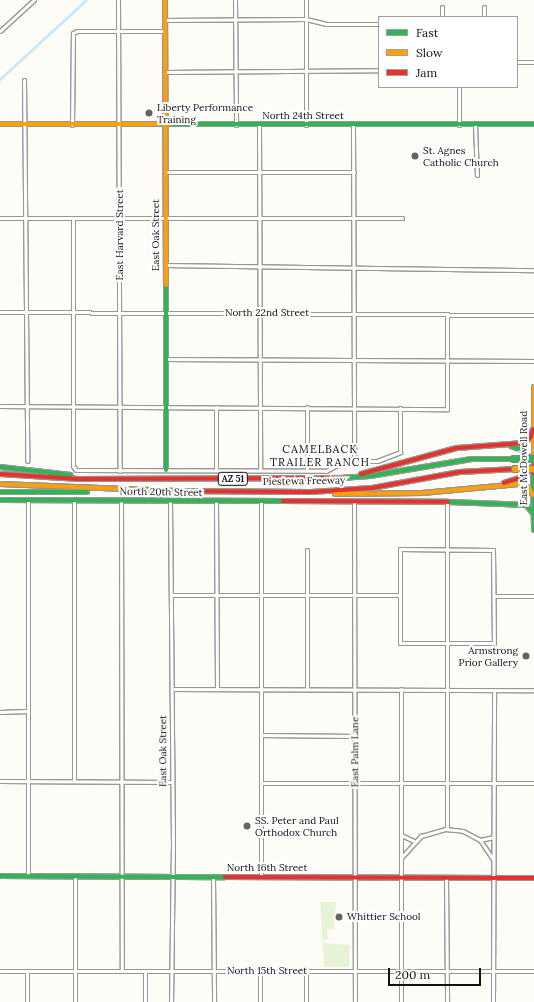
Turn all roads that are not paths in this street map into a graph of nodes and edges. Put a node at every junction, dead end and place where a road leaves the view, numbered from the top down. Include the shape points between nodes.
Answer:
1 (34, 0) edge
2 (118, 0) edge
3 (165, 0) edge
4 (236, 0) edge
5 (306, 0) edge
6 (442, 7) dead end
7 (484, 7) dead end
8 (442, 16) edge
9 (484, 16) edge
10 (236, 19) junction
11 (165, 20) junction
12 (306, 20) junction
13 (378, 24) edge
14 (118, 30) junction
15 (0, 31) edge
16 (165, 31) junction
17 (518, 62) edge
18 (534, 62) edge
19 (378, 70) edge
20 (165, 72) junction
21 (236, 72) junction
22 (307, 72) junction
23 (24, 80) dead end
24 (459, 88) edge
25 (0, 124) edge
26 (26, 124) junction
27 (119, 124) junction
28 (165, 124) junction
29 (475, 124) junction
30 (534, 124) edge
31 (72, 125) junction
32 (236, 125) junction
33 (259, 125) junction
34 (306, 125) junction
35 (353, 125) junction
36 (459, 125) junction
37 (259, 171) junction
38 (166, 172) junction
39 (354, 172) junction
40 (477, 175) dead end
41 (0, 218) edge
42 (27, 218) junction
43 (73, 218) junction
44 (119, 218) junction
45 (165, 218) junction
46 (402, 218) dead end
47 (260, 219) junction
48 (354, 219) junction
49 (165, 265) junction
50 (260, 266) junction
51 (354, 267) junction
52 (534, 270) edge
53 (0, 312) edge
54 (27, 312) junction
55 (73, 312) junction
56 (120, 312) junction
57 (165, 312) junction
58 (260, 313) junction
59 (354, 314) junction
60 (447, 314) junction
61 (534, 315) edge
62 (165, 359) junction
63 (260, 360) junction
64 (354, 361) junction
65 (447, 362) junction
66 (534, 362) edge
67 (534, 386) edge
68 (0, 406) edge
69 (27, 406) junction
70 (74, 406) junction
71 (120, 407) junction
72 (166, 407) junction
73 (216, 407) junction
74 (260, 407) junction
75 (307, 408) junction
76 (354, 408) junction
77 (400, 408) junction
78 (533, 429) edge
79 (504, 445) junction
80 (534, 452) edge
81 (27, 461) dead end
82 (354, 461) junction
83 (534, 461) edge
84 (0, 467) edge
85 (534, 469) edge
86 (166, 470) junction
87 (216, 470) junction
88 (260, 470) junction
89 (307, 470) junction
90 (120, 471) junction
91 (0, 474) edge
92 (123, 478) junction
93 (343, 479) junction
94 (0, 484) edge
95 (482, 488) junction
96 (123, 490) junction
97 (0, 492) edge
98 (311, 492) junction
99 (533, 495) edge
100 (0, 500) edge
101 (28, 500) junction
102 (74, 500) junction
103 (121, 500) junction
104 (170, 501) junction
105 (216, 501) junction
106 (261, 501) junction
107 (354, 502) junction
108 (447, 502) junction
109 (533, 513) edge
110 (534, 530) edge
111 (447, 549) junction
112 (307, 550) dead end
113 (172, 595) junction
114 (217, 595) junction
115 (261, 595) junction
116 (400, 595) junction
117 (307, 596) junction
118 (355, 596) junction
119 (494, 596) junction
120 (534, 596) edge
121 (447, 642) junction
122 (172, 689) junction
123 (217, 689) junction
124 (262, 689) junction
125 (307, 689) junction
126 (355, 689) junction
127 (401, 689) junction
128 (447, 690) junction
129 (494, 690) junction
130 (534, 690) edge
131 (28, 711) junction
132 (0, 712) edge
133 (261, 735) junction
134 (355, 736) junction
135 (0, 781) edge
136 (28, 781) junction
137 (74, 782) junction
138 (121, 782) junction
139 (172, 782) junction
140 (261, 783) junction
141 (355, 783) junction
142 (401, 783) junction
143 (447, 783) junction
144 (534, 783) edge
145 (494, 784) junction
146 (447, 829) junction
147 (401, 835) junction
148 (494, 837) junction
149 (480, 840) junction
150 (414, 841) junction
151 (401, 858) junction
152 (494, 859) junction
153 (0, 876) edge
154 (28, 876) junction
155 (75, 876) junction
156 (122, 876) junction
157 (172, 876) junction
158 (213, 877) junction
159 (261, 877) junction
160 (355, 877) junction
161 (401, 877) junction
162 (446, 877) junction
163 (493, 878) junction
164 (534, 878) edge
165 (401, 969) junction
166 (447, 970) junction
167 (492, 970) junction
168 (0, 971) edge
169 (27, 971) junction
170 (75, 971) junction
171 (122, 971) junction
172 (145, 971) junction
173 (171, 971) junction
174 (214, 971) junction
175 (306, 971) junction
176 (534, 971) edge
177 (260, 972) junction
178 (355, 972) junction
179 (27, 1002) edge
180 (75, 1002) edge
181 (145, 1002) edge
182 (171, 1002) edge
183 (214, 1002) edge
184 (260, 1002) edge
185 (306, 1002) edge
186 (355, 1002) edge
187 (401, 1002) edge
188 (447, 1002) edge
189 (493, 1002) edge

1 - 15 street
2 - 14 street, East Harvard Street
3 - 11 main road, East Oak Street
4 - 10 street
5 - 12 street
6 - 8 street
7 - 9 street
10 - 11 street
10 - 12 street
10 - 21 street
11 - 16 main road, East Oak Street
12 - 13 street via 326,24
12 - 22 street
14 - 16 street
14 - 27 street, East Harvard Street
14 - 31 street via 73,33
16 - 20 main road, East Oak Street
17 - 18 street
19 - 22 street
20 - 21 street
20 - 28 main road, East Oak Street
21 - 22 street
21 - 32 street
22 - 34 street
23 - 26 street
24 - 36 street
25 - 26 main road, North 24th Street
26 - 31 main road, North 24th Street
26 - 42 street
27 - 28 main road, North 24th Street
27 - 31 main road, North 24th Street
27 - 44 street, East Harvard Street
28 - 32 main road, North 24th Street
28 - 38 main road, East Oak Street
29 - 30 main road, North 24th Street
29 - 36 main road, North 24th Street
29 - 40 street
32 - 33 main road, North 24th Street
33 - 34 main road, North 24th Street
33 - 37 street
34 - 35 main road, North 24th Street
35 - 36 main road, North 24th Street
35 - 39 street
37 - 38 street
37 - 39 street
37 - 47 street
38 - 45 main road, East Oak Street
39 - 48 street
41 - 42 street
42 - 43 street
42 - 54 street
43 - 44 street
43 - 55 street
44 - 45 street
44 - 56 street, East Harvard Street
45 - 47 street
45 - 49 main road, East Oak Street
46 - 48 street
47 - 48 street
47 - 50 street
48 - 51 street
49 - 50 street
49 - 57 main road, East Oak Street
50 - 51 street
50 - 58 street
51 - 52 street
51 - 59 street
53 - 54 street, North 22nd Street
54 - 55 street, North 22nd Street
54 - 69 street
55 - 56 street, North 22nd Street
55 - 70 street
56 - 57 street, North 22nd Street
56 - 71 street, East Harvard Street
57 - 58 street, North 22nd Street
57 - 62 main road, East Oak Street
58 - 59 street, North 22nd Street
58 - 63 street
59 - 60 street, North 22nd Street
59 - 64 street
60 - 61 street, North 22nd Street
60 - 65 street
62 - 63 street
62 - 72 main road, East Oak Street
63 - 64 street
63 - 74 street
64 - 65 street
64 - 76 street
65 - 66 street
65 - 77 street via 447,409
67 - 78 main road, East McDowell Road
68 - 69 street
69 - 70 street
69 - 81 street
70 - 71 street
70 - 90 street via 74,468 79,471
71 - 72 street
71 - 90 street, East Harvard Street
72 - 73 street
72 - 86 main road, East Oak Street
73 - 74 street
73 - 87 street
74 - 75 street
74 - 88 street
75 - 76 street
75 - 89 street
76 - 77 street
76 - 82 street
77 - 82 street via 400,452 377,461
78 - 79 main road via 526,442
78 - 80 main road, East McDowell Road
79 - 83 main road via 522,450
79 - 93 main road via 457,448
80 - 83 main road, East McDowell Road
82 - 89 street via 340,463 331,470
83 - 85 main road, East McDowell Road
83 - 93 main road, Piestewa Freeway / AZ 51, bridge via 468,459
84 - 92 main road
85 - 95 main road via 518,479
85 - 98 main road, Piestewa Freeway / AZ 51, bridge via 460,472 372,488
85 - 99 main road, East McDowell Road
86 - 87 street
86 - 90 street
87 - 88 street
88 - 89 street
91 - 92 main road, Piestewa Freeway / AZ 51
92 - 93 main road, Piestewa Freeway / AZ 51
94 - 96 main road, Piestewa Freeway / AZ 51
95 - 98 main road via 373,494
95 - 99 main road via 523,484
96 - 97 main road
96 - 98 main road, Piestewa Freeway / AZ 51
99 - 109 main road, East McDowell Road
100 - 101 main road, North 20th Street
101 - 102 main road, North 20th Street
101 - 131 street
102 - 103 main road, North 20th Street
102 - 137 street
103 - 104 main road, North 20th Street
103 - 138 street
104 - 105 main road, North 20th Street
104 - 113 street, East Oak Street
105 - 106 main road, North 20th Street
105 - 114 street
106 - 107 main road, North 20th Street
106 - 115 street
107 - 108 main road, North 20th Street
107 - 118 street, East Palm Lane
108 - 109 main road, North 20th Street via 517,504 529,506
108 - 111 street
109 - 110 main road, East McDowell Road
111 - 116 street via 400,549
111 - 119 street via 493,550
111 - 121 street
112 - 117 street
113 - 114 street
113 - 122 street, East Oak Street
114 - 115 street
114 - 123 street
115 - 117 street
115 - 124 street
116 - 118 street
116 - 121 street via 400,643
117 - 118 street
117 - 125 street
118 - 126 street, East Palm Lane
119 - 120 street
119 - 121 street via 494,643
121 - 128 street
122 - 123 street
122 - 139 street, East Oak Street
123 - 124 street
124 - 125 street
124 - 133 street
125 - 126 street
126 - 127 street
126 - 134 street, East Palm Lane
127 - 128 street
127 - 142 street
128 - 129 street
128 - 143 street
129 - 130 street
129 - 145 street
131 - 132 street
131 - 136 street
133 - 134 street
133 - 140 street
134 - 141 street, East Palm Lane
135 - 136 street
136 - 137 street
136 - 154 street
137 - 138 street
138 - 139 street
138 - 156 street
139 - 157 street, East Oak Street
140 - 141 street
140 - 159 street
141 - 142 street
141 - 160 street, East Palm Lane
142 - 143 street
142 - 147 street
143 - 145 street
143 - 146 street
144 - 145 street
145 - 148 street
146 - 149 street via 463,831
146 - 150 street via 426,833
147 - 150 street
147 - 151 street
148 - 149 street
148 - 152 street
149 - 152 street
150 - 151 street
151 - 161 street
152 - 163 street
153 - 154 main road, North 16th Street
154 - 155 main road, North 16th Street
155 - 156 main road, North 16th Street
155 - 170 street
156 - 157 main road, North 16th Street
156 - 171 street
157 - 158 main road, North 16th Street
157 - 173 street, East Oak Street
158 - 159 main road, North 16th Street
158 - 174 street
159 - 160 main road, North 16th Street
160 - 161 main road, North 16th Street
160 - 178 street, East Palm Lane
161 - 162 main road, North 16th Street
161 - 165 street
162 - 163 main road, North 16th Street
162 - 166 street
163 - 164 main road, North 16th Street
163 - 167 street
165 - 166 street, North 15th Street
165 - 178 street, North 15th Street
165 - 187 street
166 - 167 street, North 15th Street
166 - 188 street
167 - 176 street, North 15th Street
167 - 189 street
168 - 169 street, North 15th Street
169 - 170 street, North 15th Street
169 - 179 street
170 - 171 street, North 15th Street
170 - 180 street
171 - 172 street, North 15th Street
172 - 173 street, North 15th Street
172 - 181 street
173 - 174 street, North 15th Street
173 - 182 street, East Oak Street
174 - 177 street, North 15th Street
174 - 183 street
175 - 177 street, North 15th Street
175 - 178 street, North 15th Street
175 - 185 street
177 - 184 street
178 - 186 street, East Palm Lane

